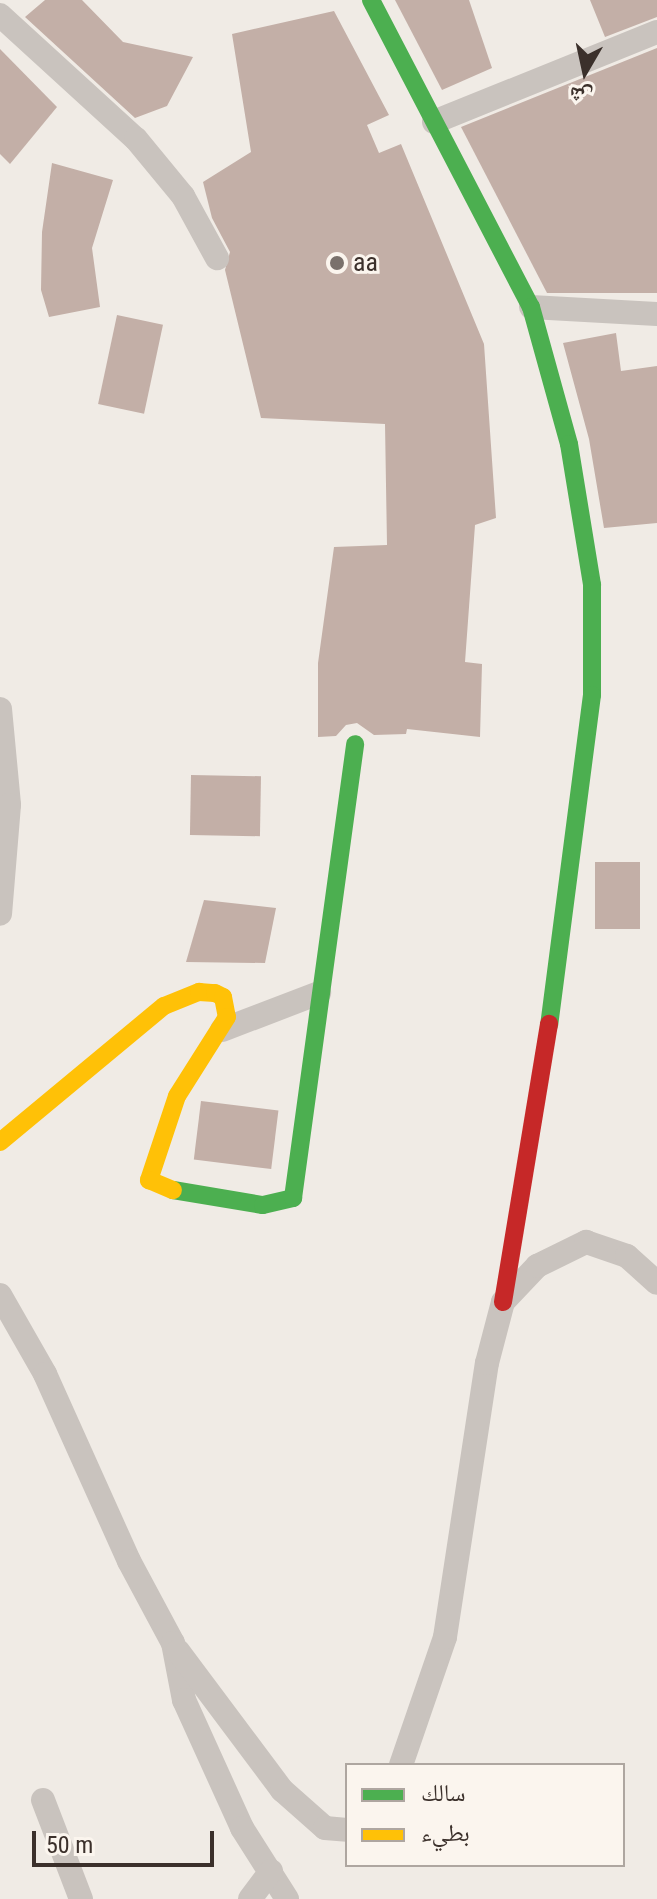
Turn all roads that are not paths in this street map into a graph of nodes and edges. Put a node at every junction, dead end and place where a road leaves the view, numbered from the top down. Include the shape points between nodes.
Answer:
1 (371, 0) edge
2 (0, 15) edge
3 (657, 32) edge
4 (434, 122) junction
5 (217, 258) dead end
6 (531, 307) junction
7 (657, 314) edge
8 (0, 709) edge
9 (355, 744) dead end
10 (0, 914) edge
11 (319, 993) junction
12 (222, 1030) junction
13 (0, 1142) edge
14 (657, 1283) edge
15 (0, 1295) edge
16 (503, 1302) junction
17 (173, 1643) junction
18 (402, 1763) edge
19 (43, 1800) dead end
20 (345, 1830) edge
21 (271, 1871) junction
22 (81, 1899) edge
23 (250, 1899) edge
24 (287, 1899) edge

1 - 4 street
2 - 5 street via 136,139 183,196
3 - 4 street
4 - 6 street
6 - 7 street
6 - 16 street via 558,391 585,520 594,641 565,931
8 - 10 street via 9,805
9 - 11 street
11 - 12 street
11 - 12 street via 296,1186 284,1204 159,1188 149,1180 177,1096
12 - 13 street via 227,1008 215,993 199,992 164,1006
14 - 16 street via 627,1256 586,1242 537,1266
15 - 17 street via 45,1374 129,1561
16 - 18 street via 487,1363 445,1637
17 - 20 street via 282,1790 325,1828
17 - 21 street via 194,1725 242,1828
19 - 22 street
21 - 23 street
21 - 24 street

